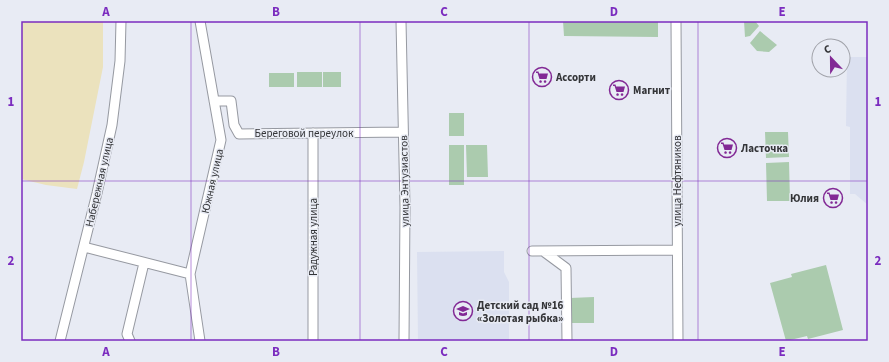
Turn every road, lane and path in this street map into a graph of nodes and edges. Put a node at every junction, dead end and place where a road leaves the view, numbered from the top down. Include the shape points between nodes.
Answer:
1 (121, 21) edge
2 (200, 21) edge
3 (401, 21) edge
4 (676, 21) edge
5 (214, 101) junction
6 (403, 132) junction
7 (313, 133) junction
8 (84, 246) junction
9 (677, 250) junction
10 (532, 251) dead end
11 (542, 251) junction
12 (144, 263) junction
13 (190, 274) junction
14 (60, 341) edge
15 (130, 341) edge
16 (200, 341) edge
17 (314, 341) edge
18 (404, 341) edge
19 (567, 341) edge
20 (678, 341) edge

1 - 8 street, Набережная улица via 116,103
2 - 5 street, Южная улица
3 - 6 street, улица Энтузиастов
4 - 9 street, улица Нефтяников
5 - 7 street, Береговой переулок via 231,101 234,125 239,134
5 - 13 street, Южная улица via 221,140
6 - 7 street, Береговой переулок
6 - 18 street, улица Энтузиастов
7 - 17 street, Радужная улица
8 - 12 street
8 - 14 street, Набережная улица
9 - 11 street
9 - 20 street, улица Нефтяников
10 - 11 street
11 - 19 street via 566,268
12 - 13 street
12 - 15 street via 127,334
13 - 16 street, Южная улица

